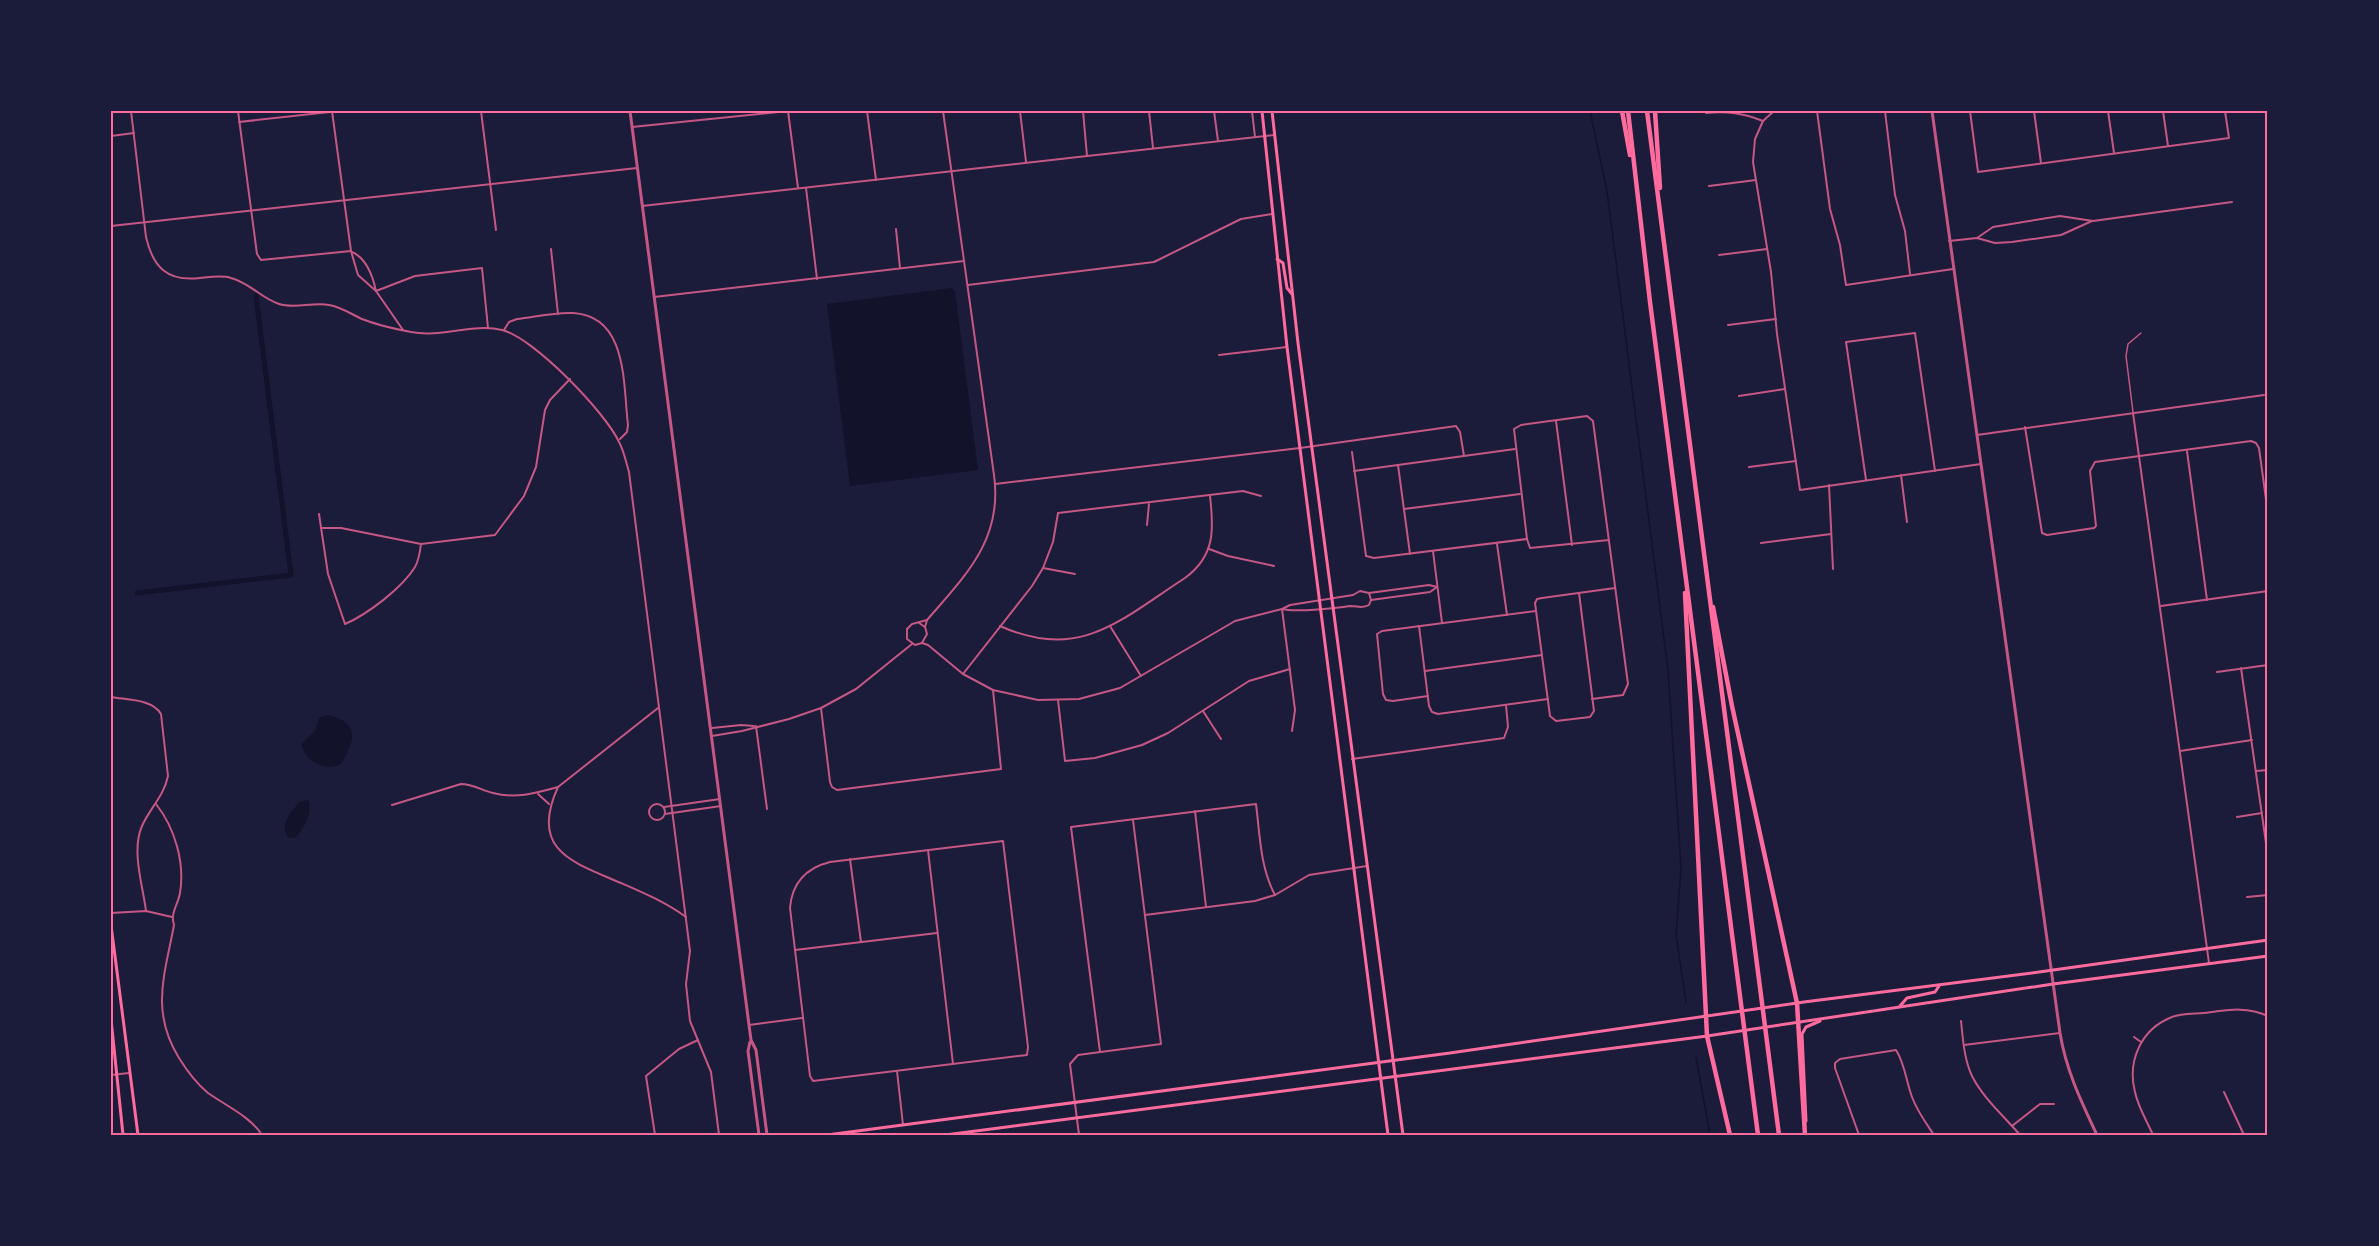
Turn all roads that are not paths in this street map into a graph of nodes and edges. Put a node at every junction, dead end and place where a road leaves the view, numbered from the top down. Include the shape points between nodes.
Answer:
1 (131, 111) edge
2 (238, 111) edge
3 (332, 111) edge
4 (339, 111) edge
5 (481, 111) edge
6 (630, 111) edge
7 (788, 111) edge
8 (867, 111) edge
9 (943, 111) edge
10 (1020, 111) edge
11 (1083, 111) edge
12 (1149, 111) edge
13 (1214, 111) edge
14 (1252, 111) edge
15 (1262, 111) edge
16 (1272, 111) edge
17 (1622, 111) edge
18 (1628, 111) edge
19 (1647, 111) edge
20 (1655, 111) edge
21 (1774, 111) edge
22 (1817, 111) edge
23 (1885, 111) edge
24 (1932, 111) edge
25 (1970, 111) edge
26 (2034, 111) edge
27 (2108, 111) edge
28 (2163, 111) edge
29 (2225, 111) edge
30 (1706, 113) dead end
31 (1763, 121) junction
32 (239, 122) junction
33 (632, 127) junction
34 (134, 133) junction
35 (1274, 135) junction
36 (111, 136) edge
37 (1264, 136) junction
38 (1255, 137) junction
39 (1218, 141) junction
40 (2168, 146) junction
41 (1154, 148) junction
42 (2115, 153) junction
43 (1087, 156) junction
44 (1026, 163) junction
45 (2042, 163) junction
46 (637, 168) junction
47 (952, 172) junction
48 (876, 180) junction
49 (1756, 180) junction
50 (490, 184) junction
51 (1709, 186) dead end
52 (1637, 187) junction
53 (798, 188) junction
54 (806, 188) junction
55 (344, 200) junction
56 (2232, 202) dead end
57 (642, 206) junction
58 (1660, 206) junction
59 (252, 211) junction
60 (1272, 214) junction
61 (2094, 221) junction
62 (145, 222) junction
63 (111, 226) edge
64 (496, 230) dead end
65 (896, 230) dead end
66 (1977, 238) junction
67 (1949, 242) junction
68 (551, 249) dead end
69 (1767, 249) junction
70 (351, 251) junction
71 (1719, 255) dead end
72 (1277, 259) junction
73 (965, 261) junction
74 (900, 269) junction
75 (1954, 269) junction
76 (1910, 275) junction
77 (818, 279) junction
78 (968, 285) junction
79 (376, 291) junction
80 (1292, 295) junction
81 (654, 297) junction
82 (558, 314) junction
83 (1776, 320) junction
84 (1728, 326) dead end
85 (488, 328) junction
86 (403, 330) junction
87 (504, 330) junction
88 (2141, 333) dead end
89 (1287, 347) junction
90 (1219, 355) dead end
91 (570, 379) junction
92 (1785, 389) junction
93 (2264, 394) dead end
94 (1739, 396) dead end
95 (2133, 413) junction
96 (1556, 421) junction
97 (2025, 428) junction
98 (1977, 435) junction
99 (619, 440) junction
100 (1312, 446) junction
101 (1300, 448) junction
102 (1515, 449) junction
103 (2187, 450) junction
104 (1352, 452) dead end
105 (1464, 456) junction
106 (2139, 456) junction
107 (1796, 461) junction
108 (1981, 464) junction
109 (1398, 465) junction
110 (1749, 467) dead end
111 (1354, 471) junction
112 (1935, 471) junction
113 (1901, 475) junction
114 (1866, 480) junction
115 (995, 484) junction
116 (1829, 485) junction
117 (1521, 494) junction
118 (1210, 496) junction
119 (1261, 496) dead end
120 (1149, 502) junction
121 (1404, 509) junction
122 (319, 514) dead end
123 (2268, 514) edge
124 (1907, 522) dead end
125 (1147, 525) dead end
126 (321, 528) junction
127 (1831, 534) junction
128 (1680, 536) junction
129 (1527, 539) junction
130 (1609, 540) junction
131 (1497, 543) junction
132 (1761, 543) dead end
133 (422, 544) junction
134 (1572, 544) junction
135 (1209, 549) junction
136 (1432, 551) junction
137 (1410, 554) junction
138 (1274, 566) dead end
139 (1043, 568) junction
140 (1833, 569) dead end
141 (1706, 572) junction
142 (1074, 574) dead end
143 (1437, 587) junction
144 (1615, 588) junction
145 (2268, 591) edge
146 (1369, 593) junction
147 (1579, 593) junction
148 (1332, 598) junction
149 (1371, 600) junction
150 (2207, 600) junction
151 (1320, 601) junction
152 (1333, 606) junction
153 (2160, 606) junction
154 (1321, 608) junction
155 (1282, 609) junction
156 (1536, 611) junction
157 (1507, 615) junction
158 (927, 620) junction
159 (919, 623) junction
160 (1442, 623) junction
161 (1000, 626) junction
162 (1110, 626) junction
163 (1419, 626) junction
164 (925, 627) junction
165 (926, 638) junction
166 (907, 639) junction
167 (922, 643) junction
168 (912, 644) junction
169 (928, 645) junction
170 (905, 647) junction
171 (1542, 656) junction
172 (2268, 665) edge
173 (2241, 668) junction
174 (1290, 669) junction
175 (1425, 671) junction
176 (2217, 672) dead end
177 (963, 674) junction
178 (1141, 676) junction
179 (993, 690) junction
180 (1428, 696) junction
181 (111, 697) edge
182 (1548, 699) junction
183 (1592, 699) junction
184 (1058, 700) junction
185 (1506, 705) junction
186 (659, 707) junction
187 (821, 708) junction
188 (1203, 711) junction
189 (756, 726) junction
190 (710, 729) junction
191 (1292, 731) dead end
192 (711, 736) junction
193 (1221, 739) dead end
194 (2252, 740) junction
195 (2180, 751) junction
196 (1352, 759) junction
197 (2268, 770) edge
198 (2256, 771) junction
199 (558, 787) junction
200 (538, 794) junction
201 (720, 799) junction
202 (692, 803) junction
203 (156, 804) junction
204 (392, 805) dead end
205 (550, 805) junction
206 (672, 806) junction
207 (721, 806) junction
208 (664, 807) junction
209 (767, 809) dead end
210 (693, 810) junction
211 (1195, 811) junction
212 (673, 813) junction
213 (2262, 813) junction
214 (665, 814) junction
215 (2237, 817) dead end
216 (1133, 819) junction
217 (2267, 845) edge
218 (927, 850) junction
219 (2268, 857) edge
220 (850, 859) junction
221 (1367, 866) junction
222 (1355, 867) junction
223 (1275, 895) junction
224 (2268, 895) edge
225 (2247, 897) dead end
226 (1207, 908) junction
227 (146, 911) junction
228 (111, 913) edge
229 (1145, 915) junction
230 (686, 917) junction
231 (172, 918) junction
232 (111, 925) edge
233 (937, 933) junction
234 (2268, 940) edge
235 (861, 942) junction
236 (2207, 948) junction
237 (795, 950) junction
238 (2268, 956) edge
239 (2210, 963) junction
240 (2051, 971) junction
241 (2053, 984) junction
242 (1939, 986) junction
243 (1797, 1003) junction
244 (1900, 1006) junction
245 (1706, 1016) junction
246 (2267, 1016) edge
247 (804, 1018) junction
248 (1827, 1018) junction
249 (111, 1019) edge
250 (1961, 1021) dead end
251 (1798, 1023) junction
252 (749, 1025) junction
253 (2060, 1033) junction
254 (1707, 1036) junction
255 (2134, 1037) dead end
256 (698, 1040) junction
257 (751, 1040) junction
258 (2141, 1042) junction
259 (1964, 1045) junction
260 (1100, 1052) junction
261 (1393, 1061) junction
262 (1378, 1063) junction
263 (953, 1065) junction
264 (897, 1071) junction
265 (130, 1073) junction
266 (117, 1074) junction
267 (111, 1075) edge
268 (1395, 1076) junction
269 (1380, 1078) junction
270 (2224, 1092) dead end
271 (1075, 1103) junction
272 (2054, 1104) dead end
273 (1076, 1118) junction
274 (903, 1125) junction
275 (2012, 1126) junction
276 (1805, 1129) junction
277 (123, 1135) edge
278 (138, 1135) edge
279 (262, 1135) edge
280 (655, 1135) edge
281 (719, 1135) edge
282 (759, 1135) edge
283 (767, 1135) edge
284 (827, 1135) edge
285 (945, 1135) edge
286 (1079, 1135) edge
287 (1388, 1135) edge
288 (1403, 1135) edge
289 (1730, 1135) edge
290 (1758, 1135) edge
291 (1779, 1135) edge
292 (1805, 1135) edge
293 (1859, 1135) edge
294 (1934, 1135) edge
295 (2019, 1135) edge
296 (2097, 1135) edge
297 (2153, 1135) edge
298 (2244, 1135) edge

1 - 34 street
2 - 32 street
3 - 4 street
3 - 32 street
3 - 55 street
5 - 50 street
6 - 33 street
7 - 33 street
7 - 53 street
8 - 48 street
9 - 47 street
10 - 44 street
11 - 43 street
12 - 41 street
13 - 39 street
14 - 38 street
15 - 37 main road
16 - 35 main road
17 - 52 highway
18 - 52 highway
19 - 58 highway
20 - 58 highway
21 - 31 street
22 - 76 street via 1830,209 1846,285
23 - 76 street
24 - 67 street
25 - 45 street via 1978,172
26 - 45 street
27 - 42 street
28 - 40 street
29 - 40 street via 2229,138
30 - 31 street via 1744,113
31 - 49 street via 1755,139
32 - 59 street
33 - 46 street
34 - 36 street
34 - 62 street
35 - 37 street
35 - 80 main road
37 - 38 street
37 - 60 main road
38 - 39 street
39 - 41 street
40 - 42 street
41 - 43 street
42 - 45 street
43 - 44 street
44 - 47 street
46 - 50 street
46 - 57 street
47 - 48 street
47 - 73 street
48 - 54 street
49 - 51 street
49 - 69 street
50 - 55 street
50 - 64 street
52 - 128 highway
53 - 54 street
53 - 57 street
54 - 77 street
55 - 59 street
55 - 70 street
56 - 61 street
57 - 81 street
58 - 141 highway
59 - 62 street
59 - 70 street via 261,260
60 - 72 main road
60 - 78 street via 1240,219 1154,262
61 - 66 street via 2069,233 2041,238 1995,243
61 - 66 street via 2065,216 2010,223 1993,226
62 - 63 street
62 - 86 street via 152,256 173,277 229,277 278,304 328,305
65 - 74 street
66 - 67 street
67 - 75 street
68 - 82 street
69 - 71 street
69 - 83 street
70 - 79 street via 358,275
70 - 79 street via 365,263
72 - 80 main road via 1283,263
72 - 89 main road
73 - 74 street
73 - 78 street
74 - 77 street
75 - 76 street
75 - 98 street
77 - 81 street
78 - 115 street
79 - 85 street via 415,276 482,268
79 - 86 street
80 - 100 main road
81 - 190 street
82 - 87 street via 517,319
82 - 99 street via 582,314 597,320 606,326 618,346 628,425
83 - 84 street
83 - 92 street
85 - 86 street via 424,333
85 - 87 street
87 - 91 street
88 - 95 lane via 2128,344 2126,356
89 - 90 street
89 - 101 main road
91 - 99 street
91 - 133 street via 545,410 536,467 524,496 495,535
92 - 94 street
92 - 107 street
93 - 95 street
95 - 97 street
95 - 106 street
96 - 102 street via 1514,429
96 - 130 street via 1589,417 1593,421
96 - 134 street
97 - 98 street
97 - 106 street via 2042,533 2047,535 2097,526 2091,465
98 - 108 street
99 - 186 street via 629,472
100 - 101 street
100 - 105 street via 1456,426
100 - 148 main road
101 - 115 street
101 - 151 main road
102 - 105 street
102 - 117 street
103 - 106 street
103 - 123 street via 2256,442
103 - 150 street
104 - 111 street
105 - 109 street
106 - 153 street
107 - 110 street
107 - 116 street via 1800,490
108 - 112 street
108 - 240 street
109 - 111 street
109 - 121 street
111 - 137 street via 1366,556
112 - 113 street
112 - 114 street via 1915,333 1846,342
113 - 114 street
113 - 124 street
114 - 116 street
115 - 158 street via 996,504 987,541 975,562
116 - 127 street
117 - 121 street
117 - 129 street
118 - 119 street via 1243,492
118 - 120 street
118 - 135 street
120 - 125 street
120 - 139 street via 1058,513
121 - 137 street
122 - 126 street
126 - 133 street via 341,528
126 - 133 street via 328,574 345,624 362,617 400,584 417,565
127 - 132 street
127 - 140 street
128 - 245 highway via 1690,660
128 - 290 highway
129 - 131 street
129 - 134 street via 1530,548
130 - 134 street
130 - 144 street
131 - 136 street
131 - 157 street
135 - 138 street
135 - 162 street via 1196,570
136 - 137 street
136 - 143 street
139 - 142 street
139 - 161 street
141 - 243 highway
141 - 291 highway
143 - 146 street
143 - 149 street via 1430,592
143 - 160 street
144 - 147 street
144 - 183 street via 1628,684 1626,693
145 - 150 street
146 - 148 street via 1364,590
146 - 149 street
147 - 156 street via 1537,599
147 - 183 street
148 - 151 street
148 - 152 main road
149 - 152 street via 1363,608
150 - 153 street
151 - 154 main road
151 - 155 street
152 - 154 street
152 - 196 main road
153 - 195 street
154 - 155 street via 1291,612
154 - 222 main road
155 - 174 street
155 - 178 street via 1235,621
156 - 157 street
156 - 171 street
157 - 160 street
158 - 159 street
158 - 164 street
159 - 164 street
159 - 166 street via 908,627
160 - 163 street
161 - 162 street via 1053,641 1093,635
161 - 177 street
162 - 178 street
163 - 175 street
163 - 180 street via 1377,634 1383,694 1393,702
164 - 165 street
165 - 167 street
165 - 169 street
166 - 168 street
166 - 170 street
167 - 168 street
167 - 169 street
168 - 170 street
169 - 177 street
170 - 187 street via 874,676
171 - 175 street
171 - 182 street
172 - 173 street
173 - 176 street
173 - 194 street
174 - 188 street via 1249,681
174 - 191 street via 1295,710
175 - 180 street
177 - 179 street
178 - 184 street via 1099,695
179 - 184 street via 1038,700
179 - 187 street via 1001,769 837,790 832,787
180 - 185 street via 1432,712 1438,714
181 - 203 street via 150,704 161,714 168,776
182 - 183 street via 1552,720 1557,722 1593,715
182 - 185 street
184 - 188 street via 1065,761 1095,758 1142,744
185 - 196 street via 1508,727 1504,738
186 - 199 street
186 - 206 street
187 - 189 street
188 - 193 street
189 - 190 street
189 - 192 street
189 - 209 street
190 - 192 street
192 - 201 street
194 - 195 street
194 - 198 street
195 - 236 street
196 - 221 main road
197 - 198 street
198 - 213 street
199 - 200 street
199 - 205 street
200 - 204 street via 509,796 461,784
200 - 205 street
201 - 202 street
201 - 207 street
202 - 206 street
202 - 210 street
203 - 227 street via 139,835
203 - 231 street via 168,820 179,860 180,895
205 - 230 street via 551,836 564,856 656,898
206 - 208 street
206 - 212 street
207 - 210 street
207 - 252 street
208 - 214 street
208 - 214 street via 653,805 649,814 658,820
210 - 212 street
211 - 216 street
211 - 223 street via 1256,804 1263,864
211 - 226 street
212 - 214 street
212 - 230 street
213 - 215 street
213 - 217 street
216 - 229 street
216 - 260 street via 1071,826
217 - 219 street
218 - 220 street
218 - 233 street
218 - 263 street via 1003,841 1028,1047 1027,1055
220 - 235 street
220 - 237 street via 820,864 801,877 790,898
221 - 222 street
221 - 261 main road
222 - 223 street via 1309,875
222 - 262 main road
223 - 226 street via 1255,902
224 - 225 street
226 - 229 street
227 - 228 street
227 - 231 street
229 - 260 street via 1161,1044
230 - 256 street via 690,951 686,999
231 - 279 street via 161,995 171,1046 201,1088 252,1123
232 - 265 main road
233 - 235 street
233 - 263 street
234 - 236 main road
235 - 237 street
236 - 239 street
236 - 240 main road
237 - 247 street
238 - 239 main road
239 - 241 main road
240 - 241 street
240 - 242 main road
241 - 244 main road
241 - 253 street
242 - 243 main road
242 - 244 main road via 1932,993 1908,998
243 - 245 main road
243 - 251 highway
244 - 248 main road
245 - 254 highway
245 - 261 main road
246 - 258 street via 2237,1008 2173,1017 2150,1031
247 - 252 street
247 - 264 street via 813,1081
248 - 251 main road
248 - 276 main road via 1810,1025 1802,1034
249 - 266 main road
250 - 259 street
251 - 254 main road
251 - 276 highway
252 - 257 street
253 - 259 street
253 - 296 street via 2074,1087
254 - 268 main road
254 - 289 highway
255 - 258 street
256 - 280 street via 679,1049 646,1076
256 - 281 street via 711,1072
257 - 282 street via 748,1051
257 - 283 street via 756,1050
258 - 297 street via 2133,1059 2132,1077 2135,1095
259 - 275 street via 1972,1077
260 - 271 street via 1078,1055 1070,1064
261 - 262 main road
261 - 268 main road
262 - 269 main road
262 - 271 main road
263 - 264 street
264 - 274 street
265 - 266 street
265 - 278 main road
266 - 267 street
266 - 277 main road
268 - 269 main road
268 - 288 main road
269 - 273 main road
269 - 287 main road
270 - 298 street
271 - 273 street
271 - 274 main road
272 - 275 street via 2040,1104
273 - 285 main road
273 - 286 street
274 - 284 main road
275 - 295 street
276 - 292 highway
293 - 294 street via 1835,1063 1896,1050 1912,1098

